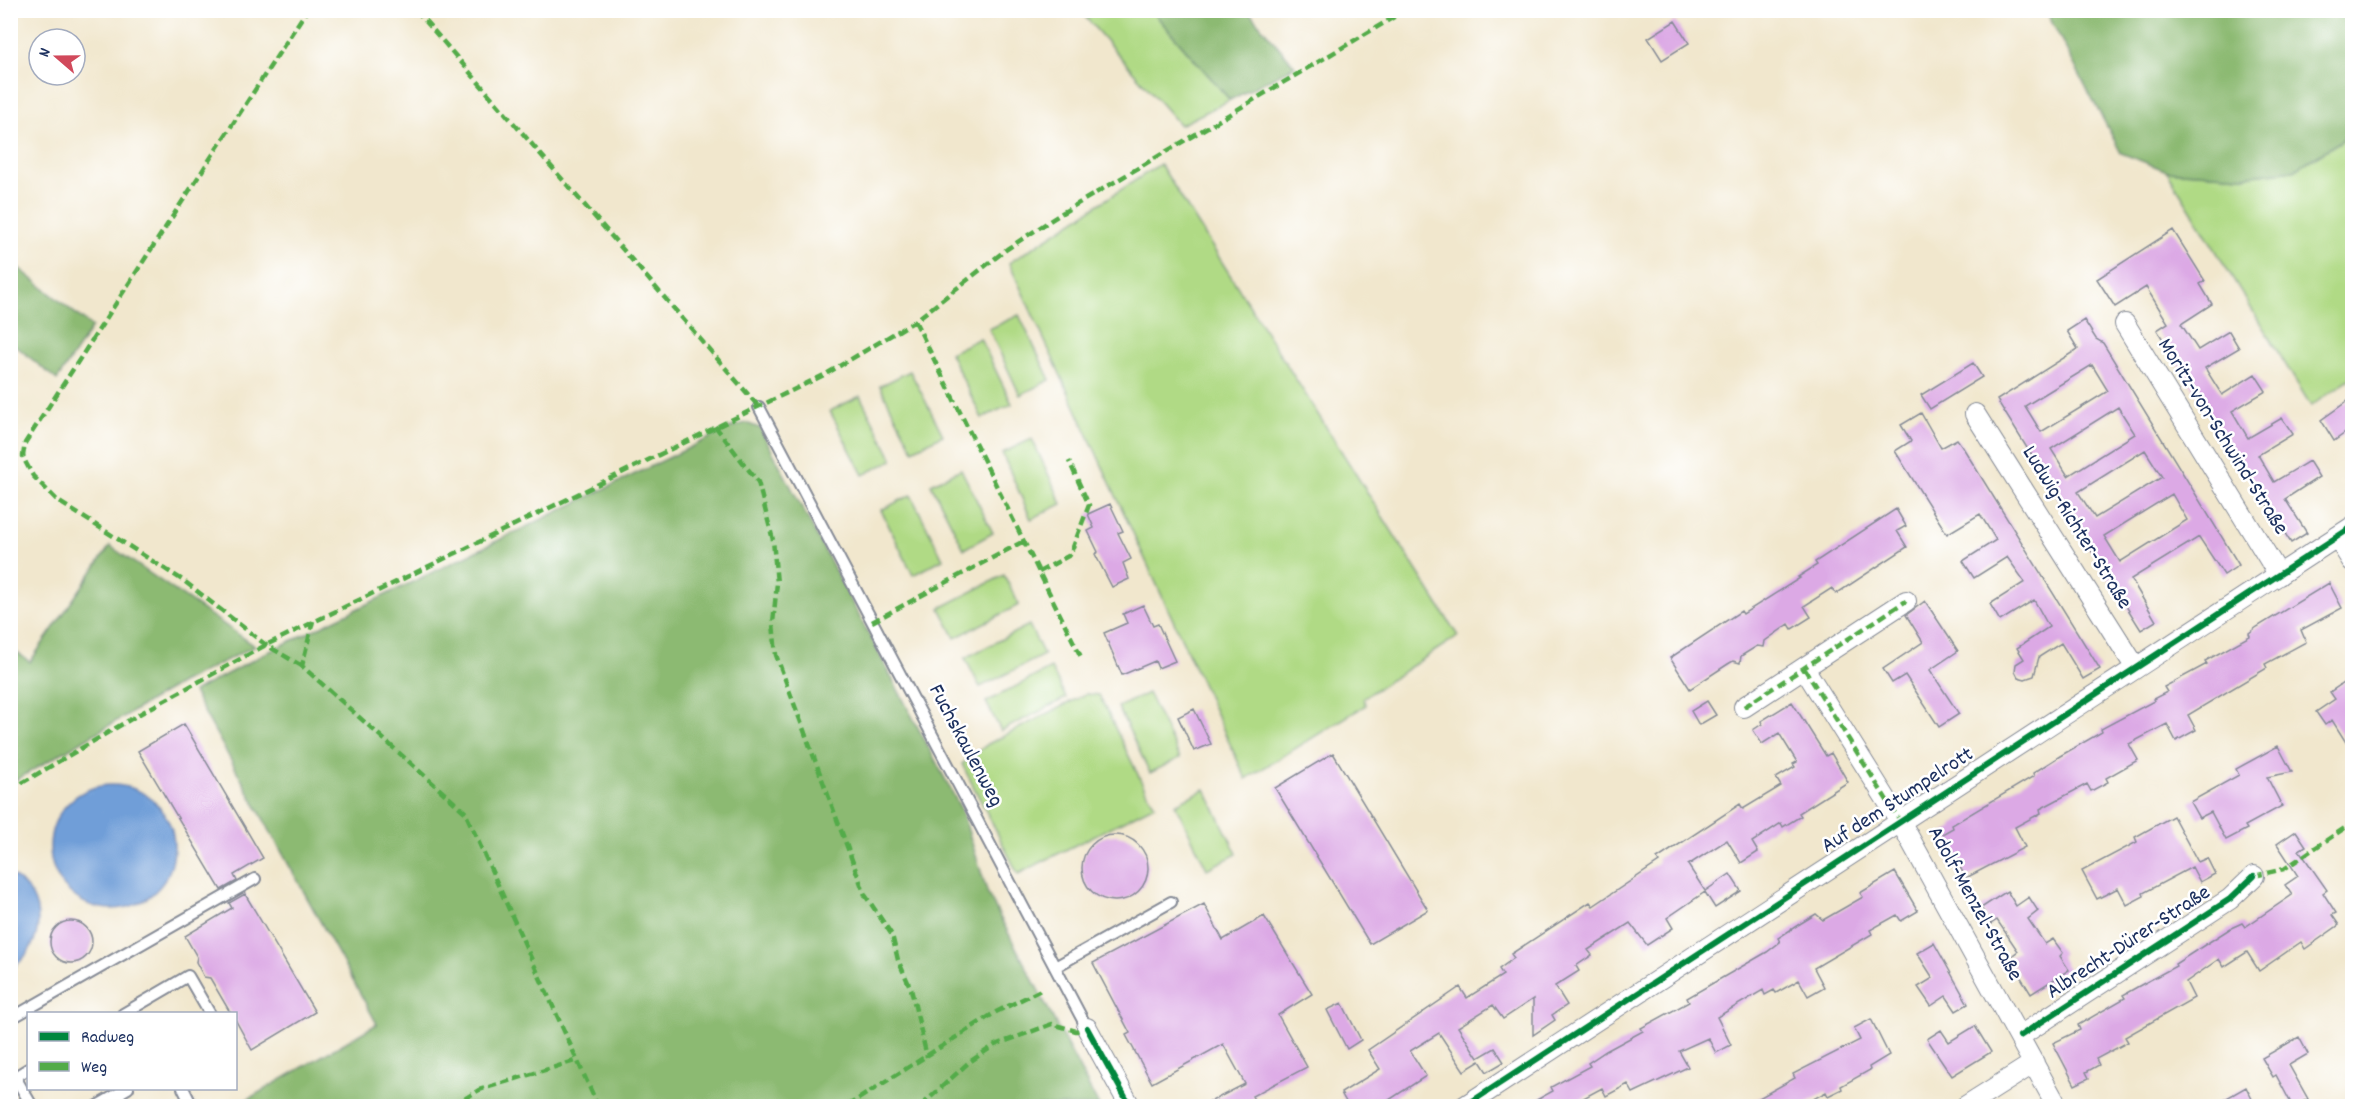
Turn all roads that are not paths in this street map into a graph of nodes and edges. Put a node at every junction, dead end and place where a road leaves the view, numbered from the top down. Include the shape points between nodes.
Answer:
1 (2125, 324) dead end
2 (759, 407) dead end
3 (1975, 414) dead end
4 (2345, 532) edge
5 (2352, 561) edge
6 (2279, 575) junction
7 (1906, 601) dead end
8 (1804, 668) junction
9 (2136, 668) junction
10 (1744, 707) dead end
11 (1900, 821) junction
12 (2254, 876) dead end
13 (255, 879) dead end
14 (1171, 902) dead end
15 (1055, 968) junction
16 (126, 1012) edge
17 (209, 1012) edge
18 (10, 1019) edge
19 (1087, 1028) joint
20 (2020, 1036) junction
21 (2034, 1063) junction
22 (27, 1070) edge
23 (126, 1090) edge
24 (184, 1090) edge
25 (118, 1095) junction
26 (189, 1100) dead end
27 (32, 1107) edge
28 (97, 1107) edge
29 (124, 1107) edge
30 (1130, 1107) edge
31 (1465, 1107) edge
32 (1965, 1107) edge
33 (2057, 1107) edge

1 - 6 street, Moritz-von-Schwind-Straße
2 - 15 lane, Fuchskaulenweg
3 - 9 street, Ludwig-Richter-Straße
4 - 5 street
4 - 6 street, Auf dem Stumpelrott
6 - 9 street, Auf dem Stumpelrott
7 - 8 street
8 - 10 street
8 - 11 street, Adolf-Menzel-Straße
9 - 11 street, Auf dem Stumpelrott
11 - 20 street, Adolf-Menzel-Straße
11 - 31 street, Auf dem Stumpelrott
12 - 20 street, Albrecht-Dürer-Straße via 2230,899
13 - 18 lane
14 - 15 lane
15 - 19 lane, Fuchskaulenweg
16 - 17 lane via 188,976
19 - 30 street, Fuchskaulenweg
20 - 21 street, Adolf-Menzel-Straße
21 - 32 street
21 - 33 street, Adolf-Menzel-Straße
22 - 27 lane via 15,1077
23 - 25 lane
24 - 26 lane
25 - 28 lane
25 - 29 lane

